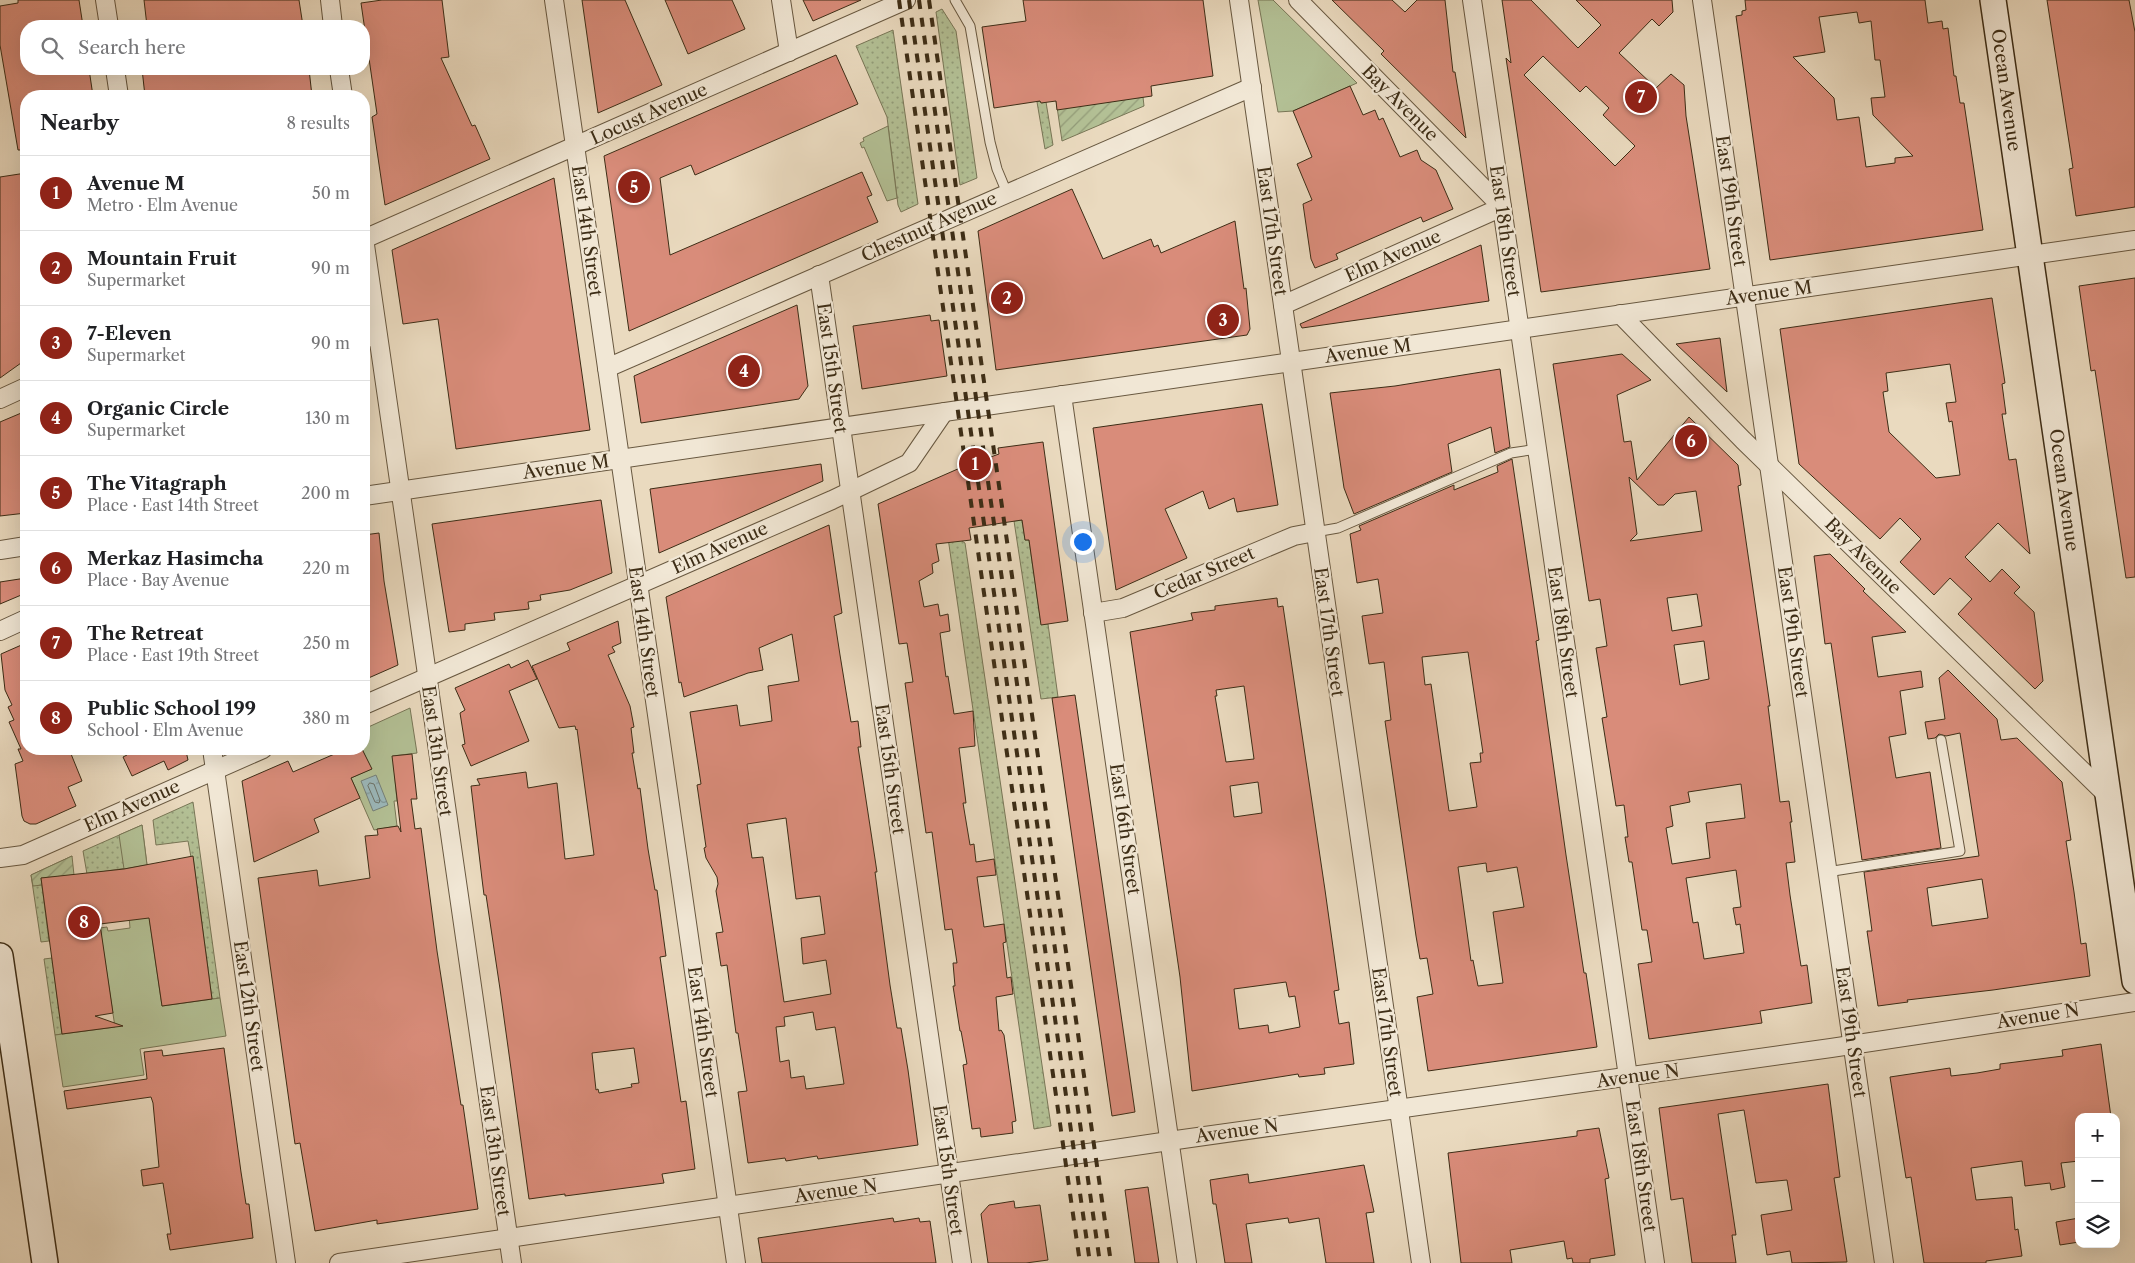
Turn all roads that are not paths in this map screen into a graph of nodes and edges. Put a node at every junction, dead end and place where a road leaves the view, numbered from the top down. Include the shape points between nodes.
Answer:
1 (105, 0) edge
2 (330, 0) edge
3 (554, 0) edge
4 (781, 0) edge
5 (906, 0) edge
6 (955, 0) edge
7 (1239, 0) edge
8 (1298, 0) edge
9 (1472, 0) edge
10 (1702, 0) edge
11 (1993, 0) edge
12 (107, 20) edge
13 (333, 20) edge
14 (789, 52) junction
15 (116, 75) edge
16 (341, 75) edge
17 (1252, 87) junction
18 (118, 90) edge
19 (342, 90) edge
20 (575, 146) junction
21 (1007, 193) junction
22 (1502, 207) junction
23 (370, 236) edge
24 (2135, 240) edge
25 (2030, 256) junction
26 (819, 276) junction
27 (1744, 296) junction
28 (1283, 304) junction
29 (1620, 314) junction
30 (370, 326) edge
31 (1520, 328) junction
32 (371, 341) edge
33 (1290, 362) junction
34 (607, 368) junction
35 (20, 390) edge
36 (1062, 395) junction
37 (0, 399) edge
38 (944, 412) junction
39 (841, 428) junction
40 (1537, 449) junction
41 (620, 459) junction
42 (1769, 464) junction
43 (400, 491) junction
44 (850, 492) junction
45 (370, 495) edge
46 (1315, 532) junction
47 (20, 547) edge
48 (0, 550) edge
49 (638, 585) junction
50 (1094, 613) junction
51 (20, 622) edge
52 (0, 631) edge
53 (426, 677) junction
54 (370, 702) edge
55 (1942, 740) dead end
56 (213, 755) edge
57 (249, 755) edge
58 (215, 769) junction
59 (2108, 796) junction
60 (0, 858) edge
61 (1827, 872) junction
62 (0, 956) edge
63 (2135, 981) edge
64 (2, 986) edge
65 (2135, 1002) edge
66 (1852, 1045) junction
67 (1628, 1077) junction
68 (1398, 1110) junction
69 (1169, 1141) junction
70 (949, 1174) junction
71 (728, 1207) junction
72 (508, 1239) junction
73 (45, 1263) edge
74 (286, 1263) edge
75 (339, 1263) edge
76 (512, 1263) edge
77 (736, 1263) edge
78 (962, 1263) edge
79 (1187, 1263) edge
80 (1421, 1263) edge
81 (1655, 1263) edge
82 (1884, 1263) edge

1 - 12 street
2 - 13 street
3 - 20 street, East 14th Street
4 - 14 street
5 - 14 street, Locust Avenue
6 - 21 lane via 970,26 990,142
7 - 17 street, East 17th Street
8 - 22 street, Bay Avenue
9 - 22 street, East 18th Street
10 - 27 street, East 19th Street
11 - 25 main road, Ocean Avenue
14 - 20 street, Locust Avenue
15 - 18 street
16 - 19 street
17 - 21 street, Chestnut Avenue
17 - 28 street, East 17th Street
20 - 23 street, Locust Avenue
20 - 34 street, East 14th Street
21 - 26 street, Chestnut Avenue
22 - 28 street, Elm Avenue
22 - 31 street, East 18th Street
24 - 25 street, Avenue M
25 - 27 street, Avenue M
25 - 59 main road, Ocean Avenue
26 - 34 street, Chestnut Avenue
26 - 39 street, East 15th Street
27 - 29 street, Avenue M
27 - 42 street, East 19th Street
28 - 33 street, East 17th Street
29 - 31 street, Avenue M
29 - 42 street, Bay Avenue
30 - 32 street, East 13th Street
31 - 33 street, Avenue M
31 - 40 street, East 18th Street
32 - 43 street, East 13th Street
33 - 36 street, Avenue M
33 - 46 street, East 17th Street
34 - 41 street, East 14th Street
35 - 37 street
36 - 38 street, Avenue M
36 - 50 street, East 16th Street
38 - 39 street, Avenue M
38 - 44 street, Elm Avenue via 909,463
39 - 41 street, Avenue M
39 - 44 street, East 15th Street
40 - 46 lane via 1511,453 1338,528
40 - 67 street, East 18th Street
41 - 43 street, Avenue M
41 - 49 street, East 14th Street
42 - 59 street, Bay Avenue
42 - 61 street, East 19th Street
43 - 45 street, Avenue M
43 - 53 street, East 13th Street
44 - 49 street, Elm Avenue
44 - 70 street, East 15th Street
46 - 50 street, Cedar Street via 1294,536 1123,608
46 - 68 street, East 17th Street
47 - 48 street
49 - 53 street, Elm Avenue
49 - 71 street, East 14th Street
50 - 69 street, East 16th Street
51 - 52 street
53 - 54 street, Elm Avenue
53 - 72 street, East 13th Street
55 - 61 lane via 1960,851
56 - 58 street, East 12th Street
57 - 58 street, Elm Avenue
58 - 60 street, Elm Avenue via 22,854
58 - 74 street, East 12th Street
59 - 63 main road, Ocean Avenue
61 - 66 street, East 19th Street
62 - 64 main road
64 - 73 main road
65 - 66 street, Avenue N
66 - 67 street, Avenue N
66 - 82 street, East 19th Street
67 - 68 street, Avenue N
67 - 81 street, East 18th Street
68 - 69 street, Avenue N
68 - 80 street, East 17th Street
69 - 70 street, Avenue N
69 - 79 street, East 16th Street
70 - 71 street, Avenue N
70 - 78 street, East 15th Street
71 - 72 street, Avenue N
71 - 77 street, East 14th Street
72 - 75 street, Avenue N
72 - 76 street, East 13th Street

